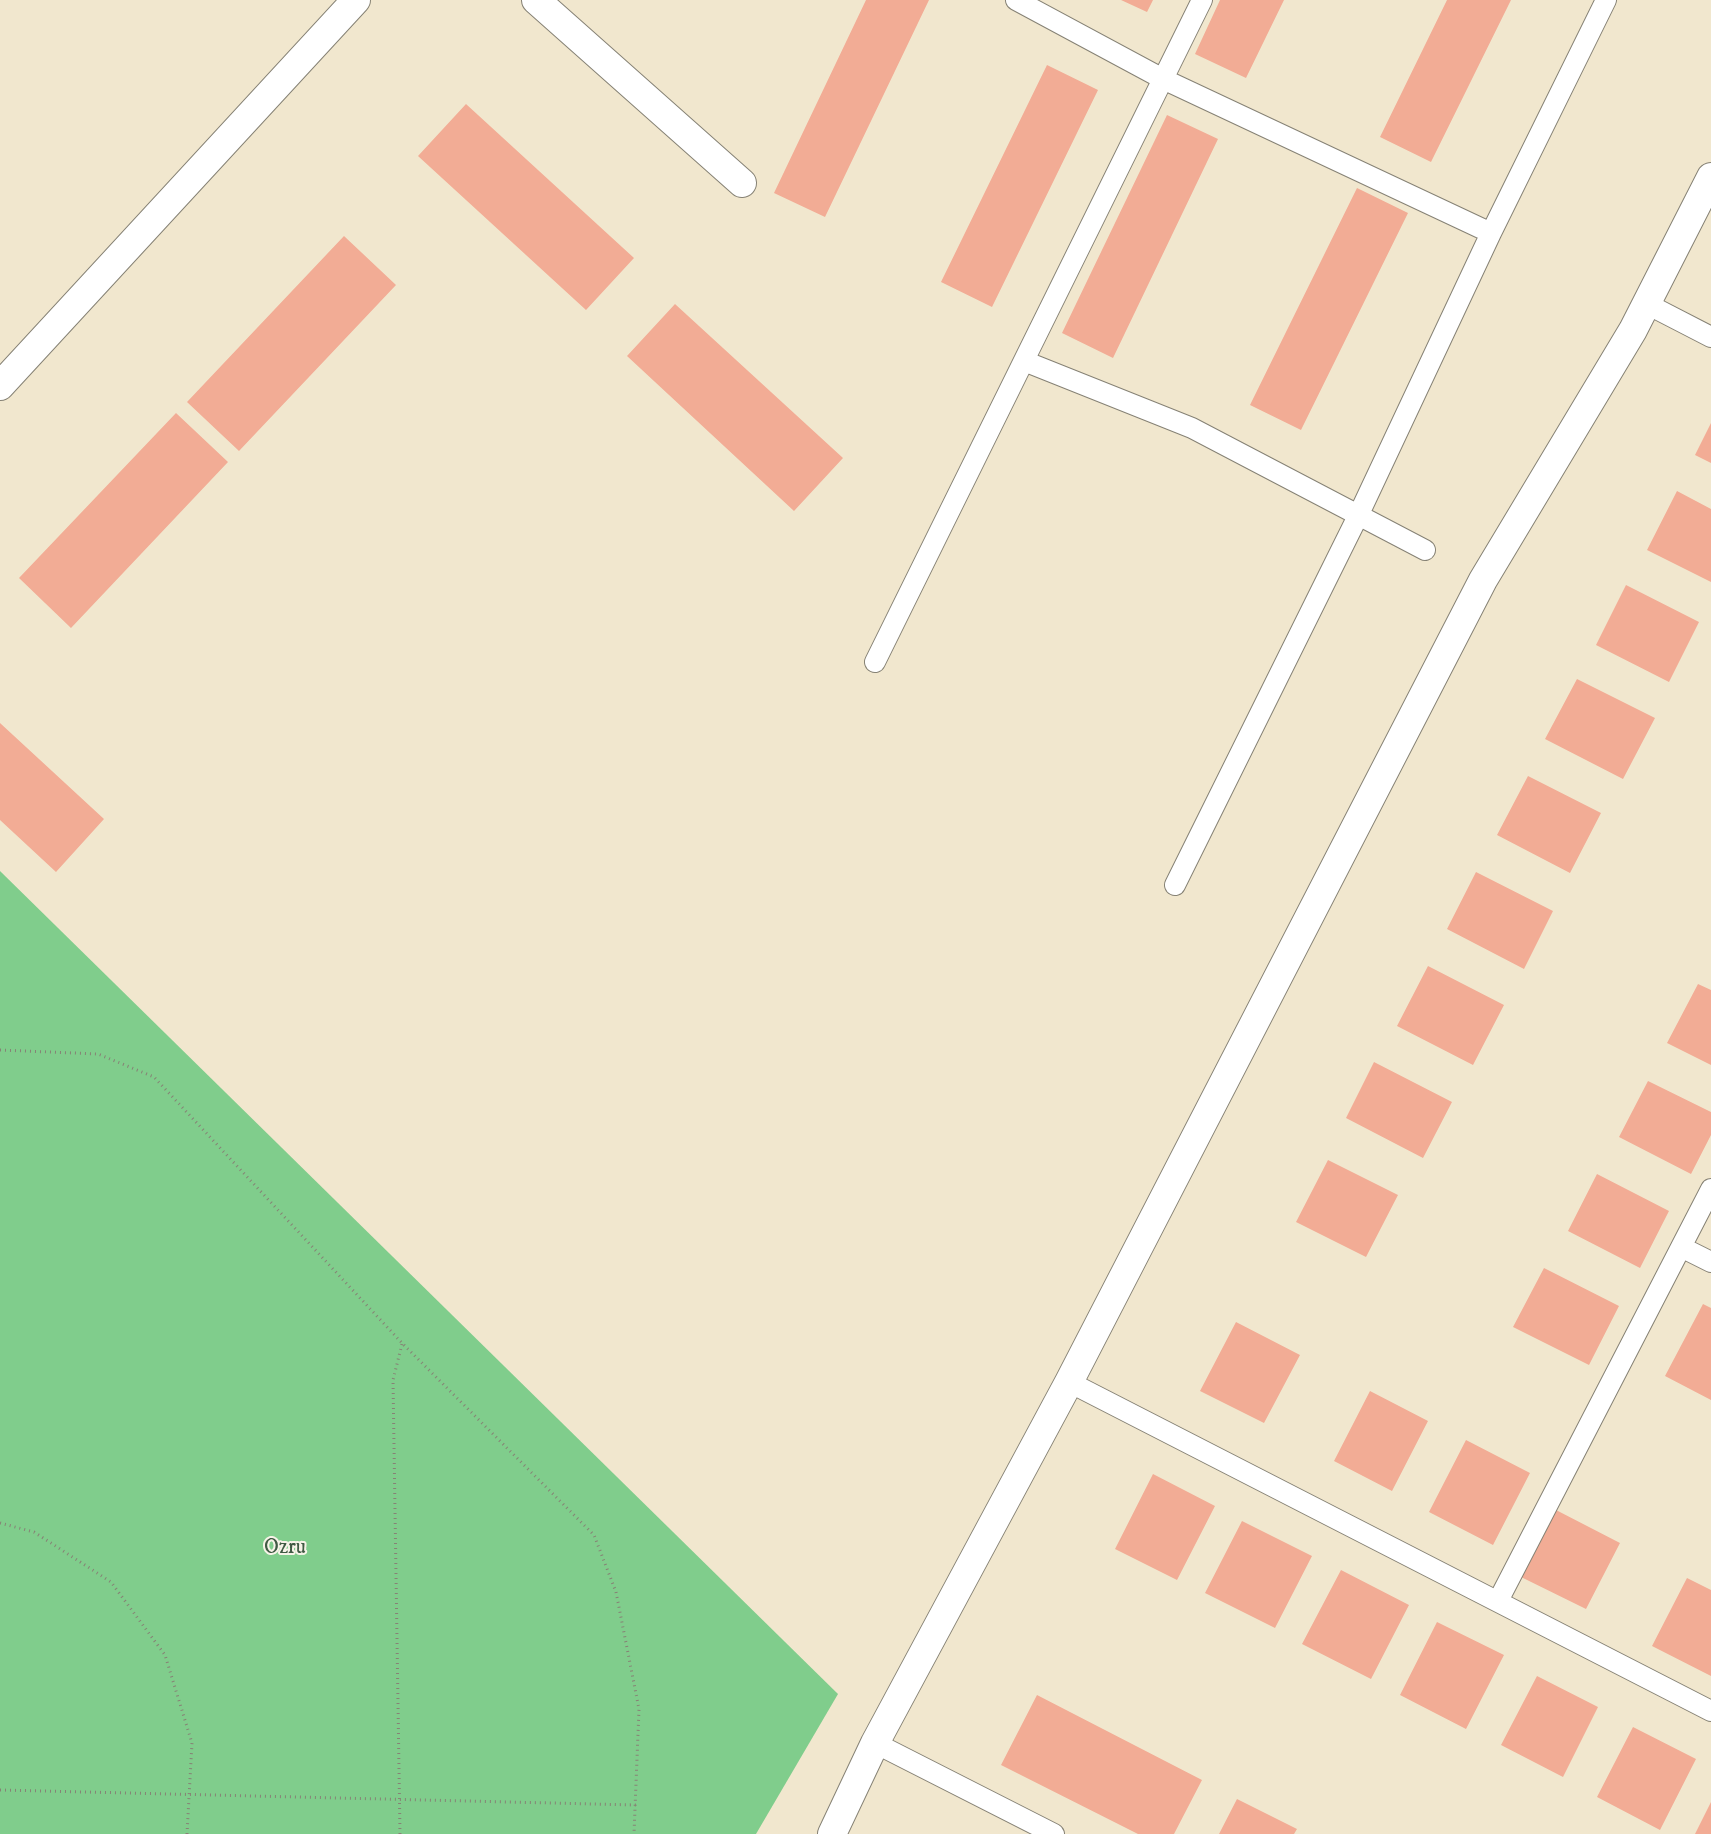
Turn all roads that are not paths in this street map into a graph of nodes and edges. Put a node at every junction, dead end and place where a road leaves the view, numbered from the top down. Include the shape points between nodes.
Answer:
1 (356, 0) edge
2 (536, 0) edge
3 (1016, 0) edge
4 (1202, 0) edge
5 (1606, 0) edge
6 (1163, 79) junction
7 (1711, 177) edge
8 (742, 183) dead end
9 (1491, 234) junction
10 (1647, 304) junction
11 (1711, 337) edge
12 (1024, 360) junction
13 (0, 386) edge
14 (1358, 516) junction
15 (1425, 550) dead end
16 (875, 662) dead end
17 (1176, 885) dead end
18 (1711, 1189) edge
19 (1681, 1247) junction
20 (1711, 1262) edge
21 (1069, 1382) junction
22 (1498, 1601) junction
23 (1711, 1711) edge
24 (875, 1742) junction
25 (832, 1834) edge
26 (1054, 1834) edge

1 - 13 street
2 - 8 street
3 - 6 lane
4 - 6 lane
5 - 9 lane
6 - 9 lane
6 - 12 lane
7 - 10 street
9 - 14 lane
10 - 11 lane
10 - 21 street via 1483,580
12 - 14 lane via 1192,428
12 - 16 lane
14 - 15 lane
14 - 17 lane
18 - 19 lane
19 - 20 lane
19 - 22 lane
21 - 22 lane
21 - 24 street
22 - 23 lane
24 - 25 street
24 - 26 lane

